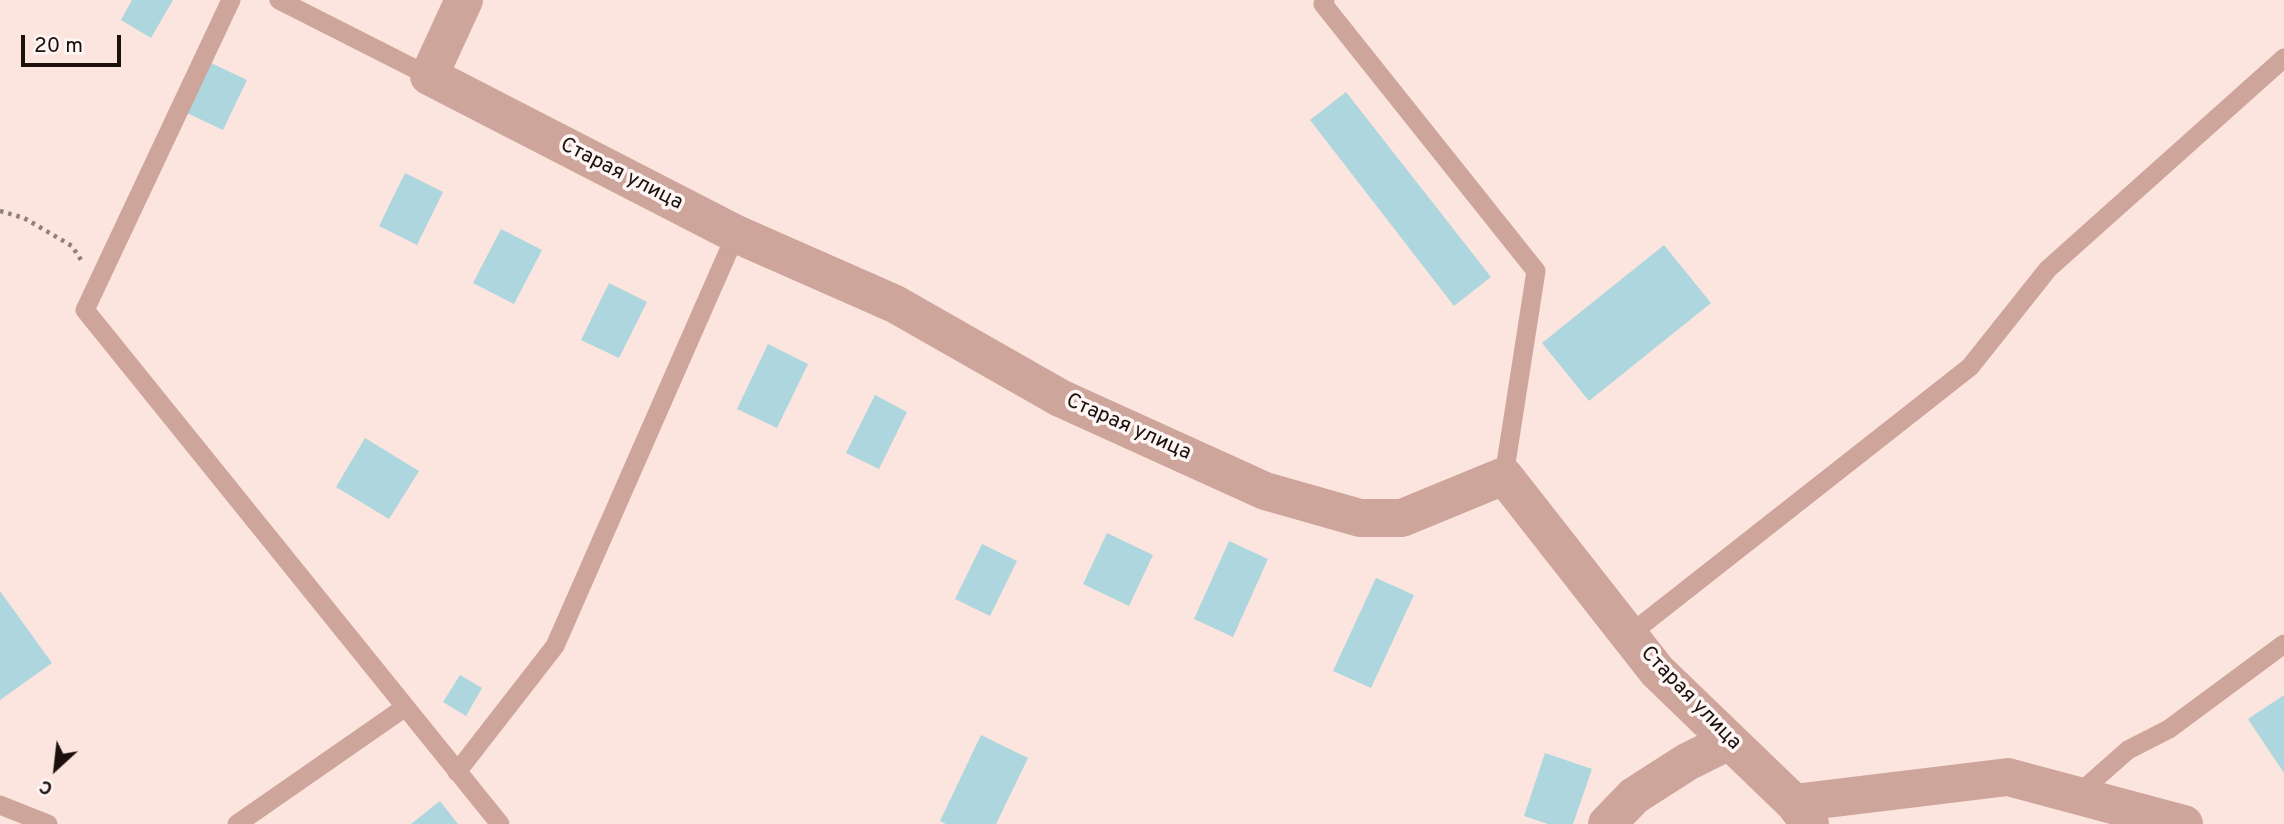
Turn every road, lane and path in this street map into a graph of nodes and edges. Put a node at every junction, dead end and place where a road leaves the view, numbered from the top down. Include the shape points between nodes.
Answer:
1 (231, 0) edge
2 (279, 0) edge
3 (464, 0) edge
4 (1323, 1) edge
5 (2284, 58) edge
6 (429, 76) junction
7 (0, 211) edge
8 (736, 234) junction
9 (96, 283) junction
10 (1504, 476) junction
11 (1629, 635) junction
12 (2284, 644) edge
13 (404, 709) junction
14 (1729, 741) junction
15 (457, 772) junction
16 (2077, 795) junction
17 (0, 805) edge
18 (1802, 814) edge
19 (48, 824) edge
20 (237, 824) edge
21 (500, 824) edge
22 (1607, 824) edge
23 (2183, 824) edge

1 - 9 lane
2 - 6 lane
3 - 6 street
4 - 10 lane via 1536,271
5 - 11 lane via 2048,270 1970,368
6 - 8 street, Старая улица
7 - 9 path via 24,218 72,246
8 - 10 street, Старая улица via 895,304 1060,398 1265,491 1360,518 1402,518
8 - 15 lane via 555,646
9 - 13 lane via 85,310
10 - 11 street, Старая улица
11 - 14 street, Старая улица via 1657,671
12 - 16 lane via 2169,729 2128,750
13 - 15 lane
13 - 20 lane
14 - 18 street, Старая улица
14 - 22 street via 1634,796
15 - 21 lane
16 - 18 street via 2007,777
16 - 23 street
17 - 19 lane

